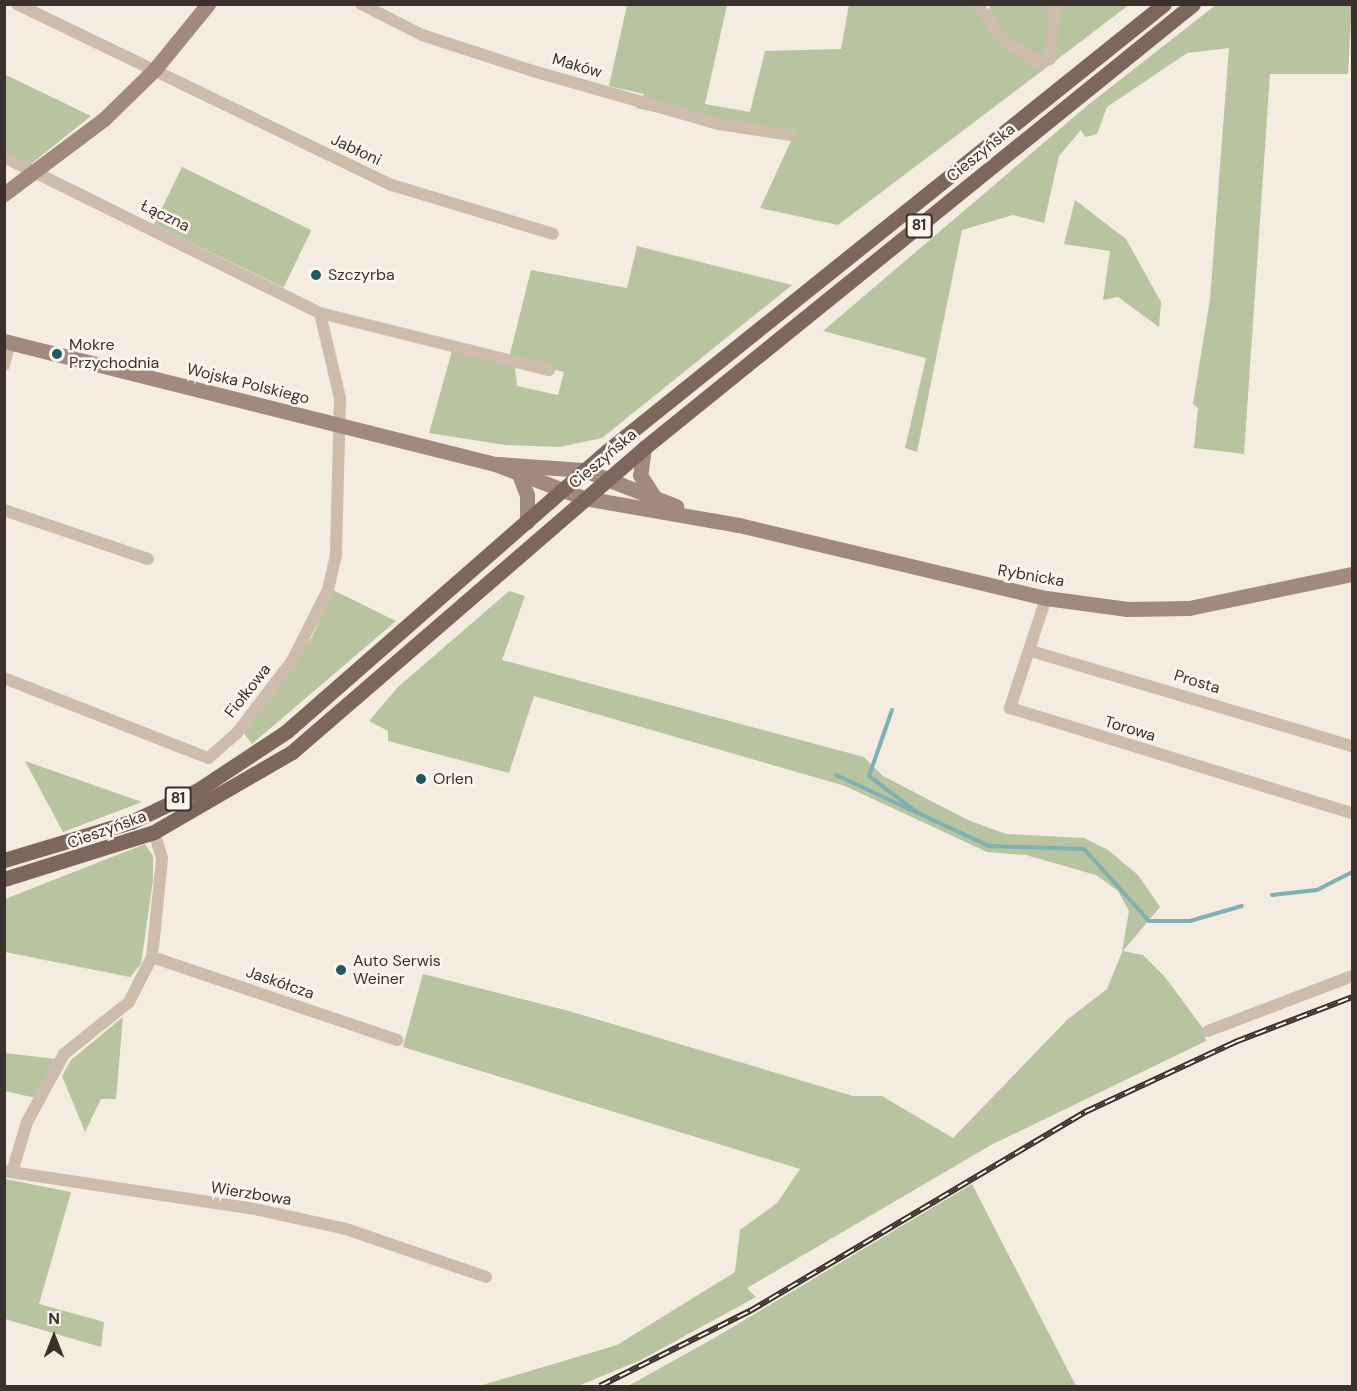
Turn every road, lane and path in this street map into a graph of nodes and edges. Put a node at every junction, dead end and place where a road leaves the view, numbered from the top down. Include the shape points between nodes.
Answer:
1 (17, 4) edge
2 (207, 4) edge
3 (361, 4) edge
4 (977, 4) edge
5 (1054, 4) edge
6 (1164, 4) edge
7 (1194, 4) edge
8 (155, 69) junction
9 (791, 135) dead end
10 (4, 157) edge
11 (35, 172) junction
12 (4, 194) edge
13 (552, 234) dead end
14 (320, 313) junction
15 (7, 342) edge
16 (4, 365) edge
17 (549, 370) dead end
18 (337, 426) junction
19 (644, 448) junction
20 (495, 464) junction
21 (584, 470) junction
22 (520, 477) junction
23 (604, 481) junction
24 (562, 491) junction
25 (584, 498) junction
26 (654, 498) junction
27 (4, 510) edge
28 (706, 518) junction
29 (526, 522) junction
30 (148, 559) dead end
31 (1353, 574) edge
32 (1046, 598) junction
33 (1031, 651) junction
34 (4, 678) edge
35 (1353, 746) edge
36 (1353, 813) edge
37 (154, 832) junction
38 (4, 860) edge
39 (4, 879) edge
40 (152, 957) junction
41 (1353, 976) edge
42 (1208, 1031) dead end
43 (397, 1040) dead end
44 (8, 1172) edge
45 (486, 1277) dead end

1 - 8 street, Jabłoni
2 - 8 street
3 - 9 street, Maków via 422,35 522,68 718,124
4 - 5 street via 1002,39 1040,63 1050,59
6 - 21 main road, Cieszyńska / 81
7 - 19 main road, Cieszyńska / 81
8 - 11 street via 104,119
8 - 13 street, Jabłoni via 393,185
10 - 11 street, Łączna
11 - 12 street
11 - 14 street, Łączna
14 - 17 street
14 - 18 street via 340,398
15 - 16 street, Wojska Polskiego
15 - 18 street, Wojska Polskiego
18 - 20 street, Wojska Polskiego
18 - 34 street, Fiołkowa via 336,555 315,624 266,697 208,758
19 - 23 main road, Cieszyńska / 81
19 - 26 street via 640,475
20 - 21 street, Wojska Polskiego
20 - 22 street, Wojska Polskiego
21 - 23 street, Wojska Polskiego
21 - 24 main road, Cieszyńska / 81
22 - 24 street, Wojska Polskiego
22 - 29 street via 527,495
23 - 25 main road, Cieszyńska / 81
23 - 26 street, Rybnicka
24 - 25 street, Wojska Polskiego
24 - 29 main road, Cieszyńska / 81
25 - 28 street, Rybnicka
25 - 37 main road, Cieszyńska / 81 via 317,733 246,784
26 - 28 street, Rybnicka
27 - 30 street
28 - 32 street, Rybnicka
29 - 38 main road, Cieszyńska / 81 via 330,695 240,764 131,822
31 - 32 street, Rybnicka via 1189,608 1126,609
32 - 33 street, Torowa
33 - 35 street, Prosta
33 - 36 street, Torowa via 1010,708
37 - 39 main road, Cieszyńska / 81
37 - 40 street via 162,858
40 - 43 street, Jaskółcza
40 - 44 street via 129,1002 64,1054 27,1122
41 - 42 street
44 - 45 street, Wierzbowa via 250,1208 346,1229

